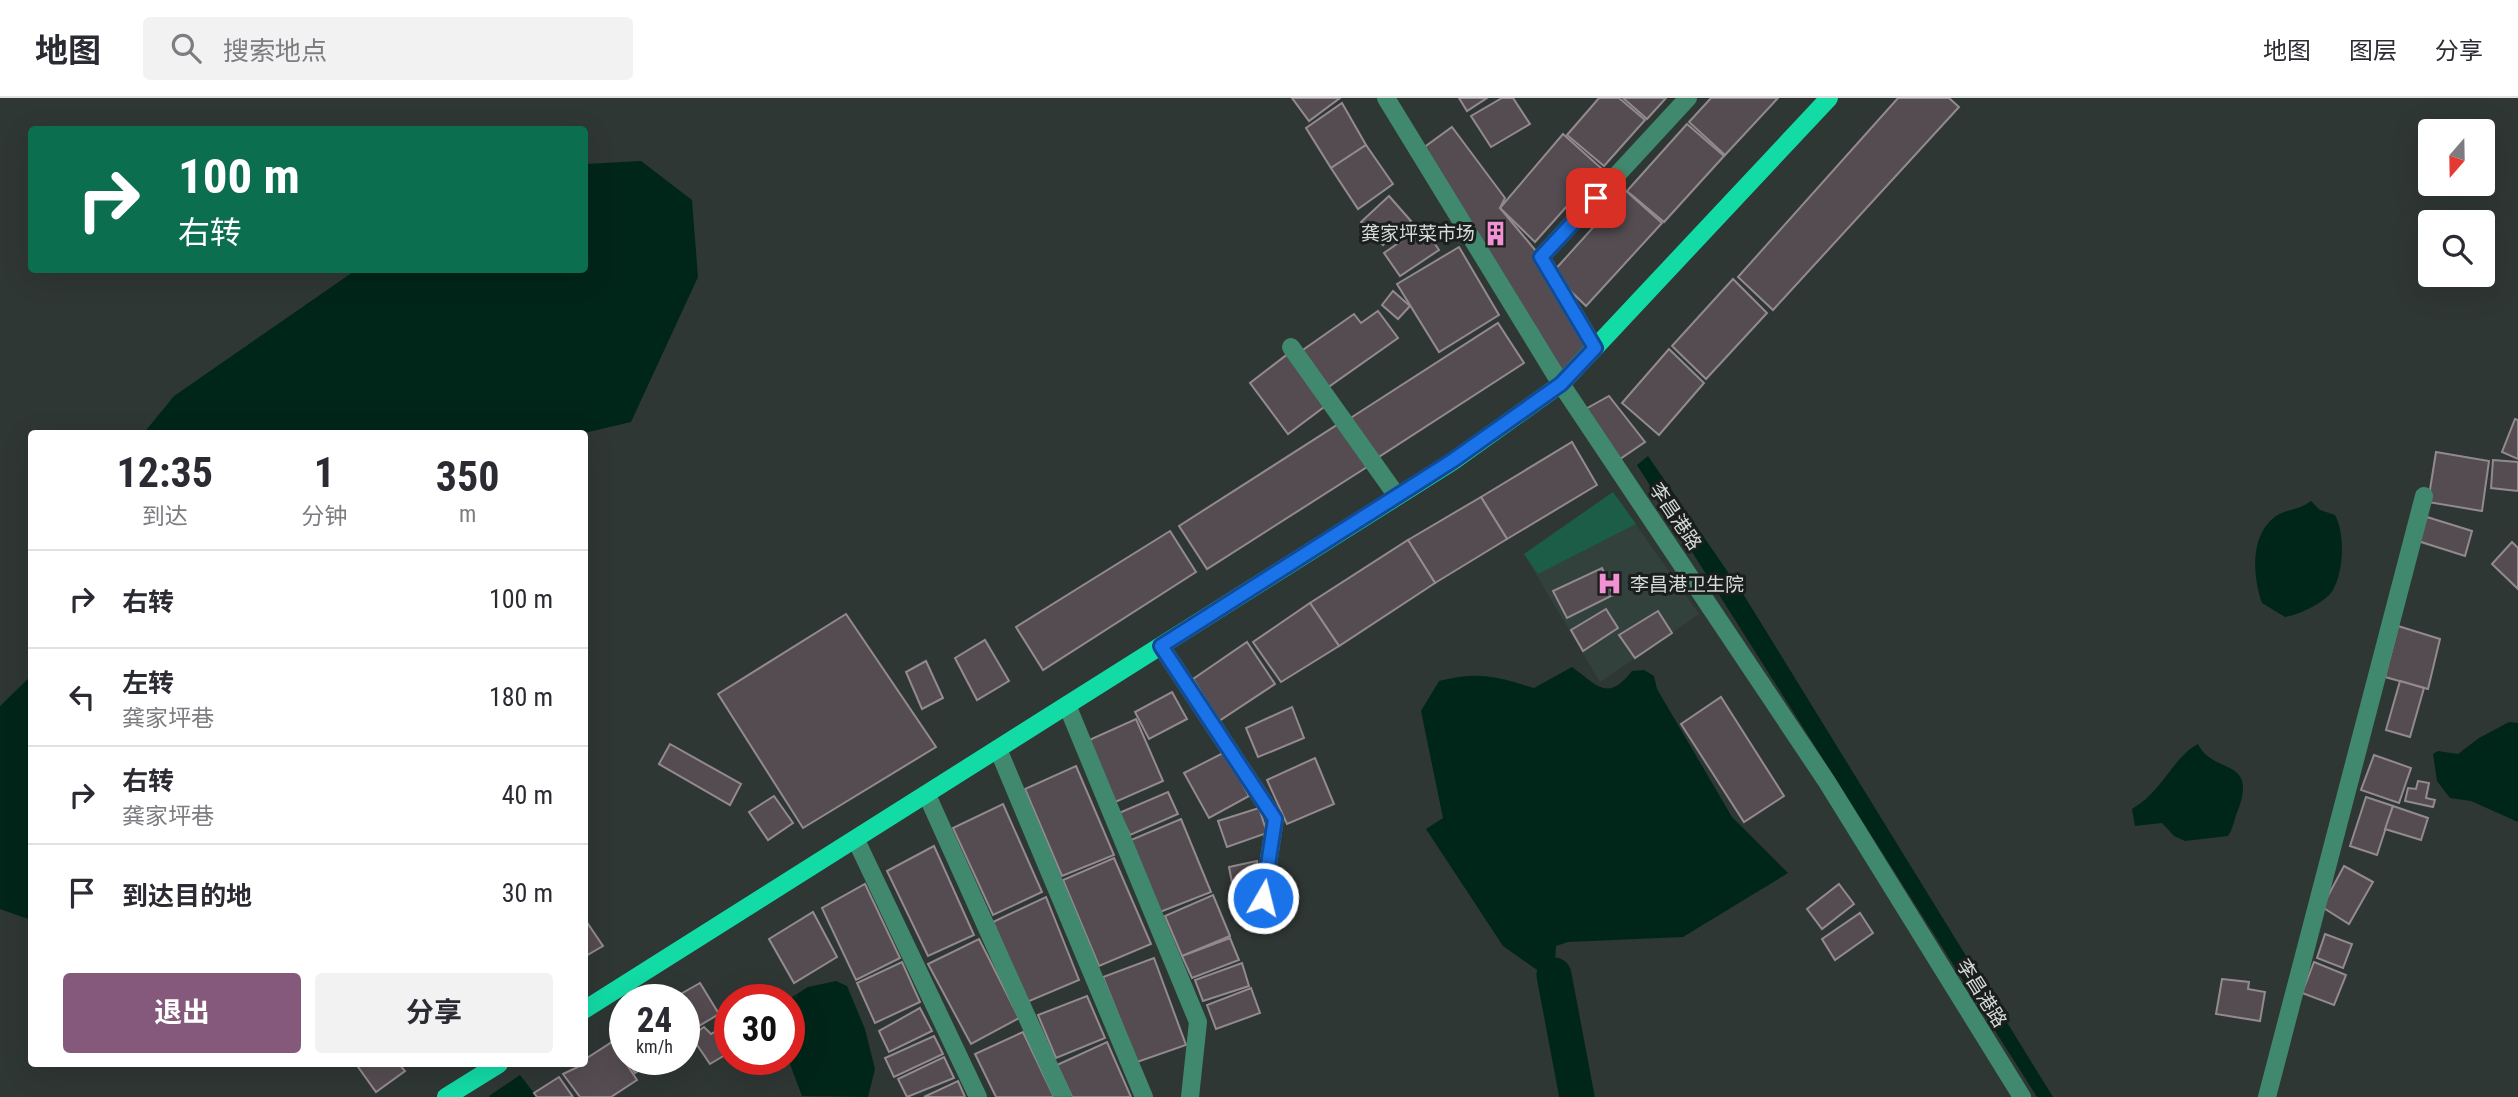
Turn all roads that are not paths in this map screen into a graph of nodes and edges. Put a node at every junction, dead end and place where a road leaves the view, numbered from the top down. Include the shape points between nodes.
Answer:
1 (1386, 98) edge
2 (1688, 98) edge
3 (1829, 98) edge
4 (1291, 347) dead end
5 (1595, 348) junction
6 (1561, 384) junction
7 (1397, 496) junction
8 (2424, 496) dead end
9 (1161, 646) junction
10 (1067, 705) junction
11 (998, 749) junction
12 (927, 795) junction
13 (856, 840) junction
14 (1263, 898) dead end
15 (588, 1008) edge
16 (494, 1067) edge
17 (446, 1097) edge
18 (978, 1097) edge
19 (1063, 1097) edge
20 (1144, 1097) edge
21 (1190, 1097) edge
22 (2022, 1097) edge
23 (2267, 1097) edge

1 - 6 street, 李昌港路
2 - 5 street via 1541,257
3 - 5 main road
4 - 7 street
5 - 6 main road
6 - 7 main road
6 - 22 street, 李昌港路 via 1827,782
7 - 9 main road
8 - 23 street
9 - 10 main road
9 - 14 street via 1275,819
10 - 11 main road
10 - 21 street via 1198,1022
11 - 12 main road
11 - 20 street
12 - 13 main road
12 - 19 street
13 - 15 main road
13 - 18 street
16 - 17 main road

